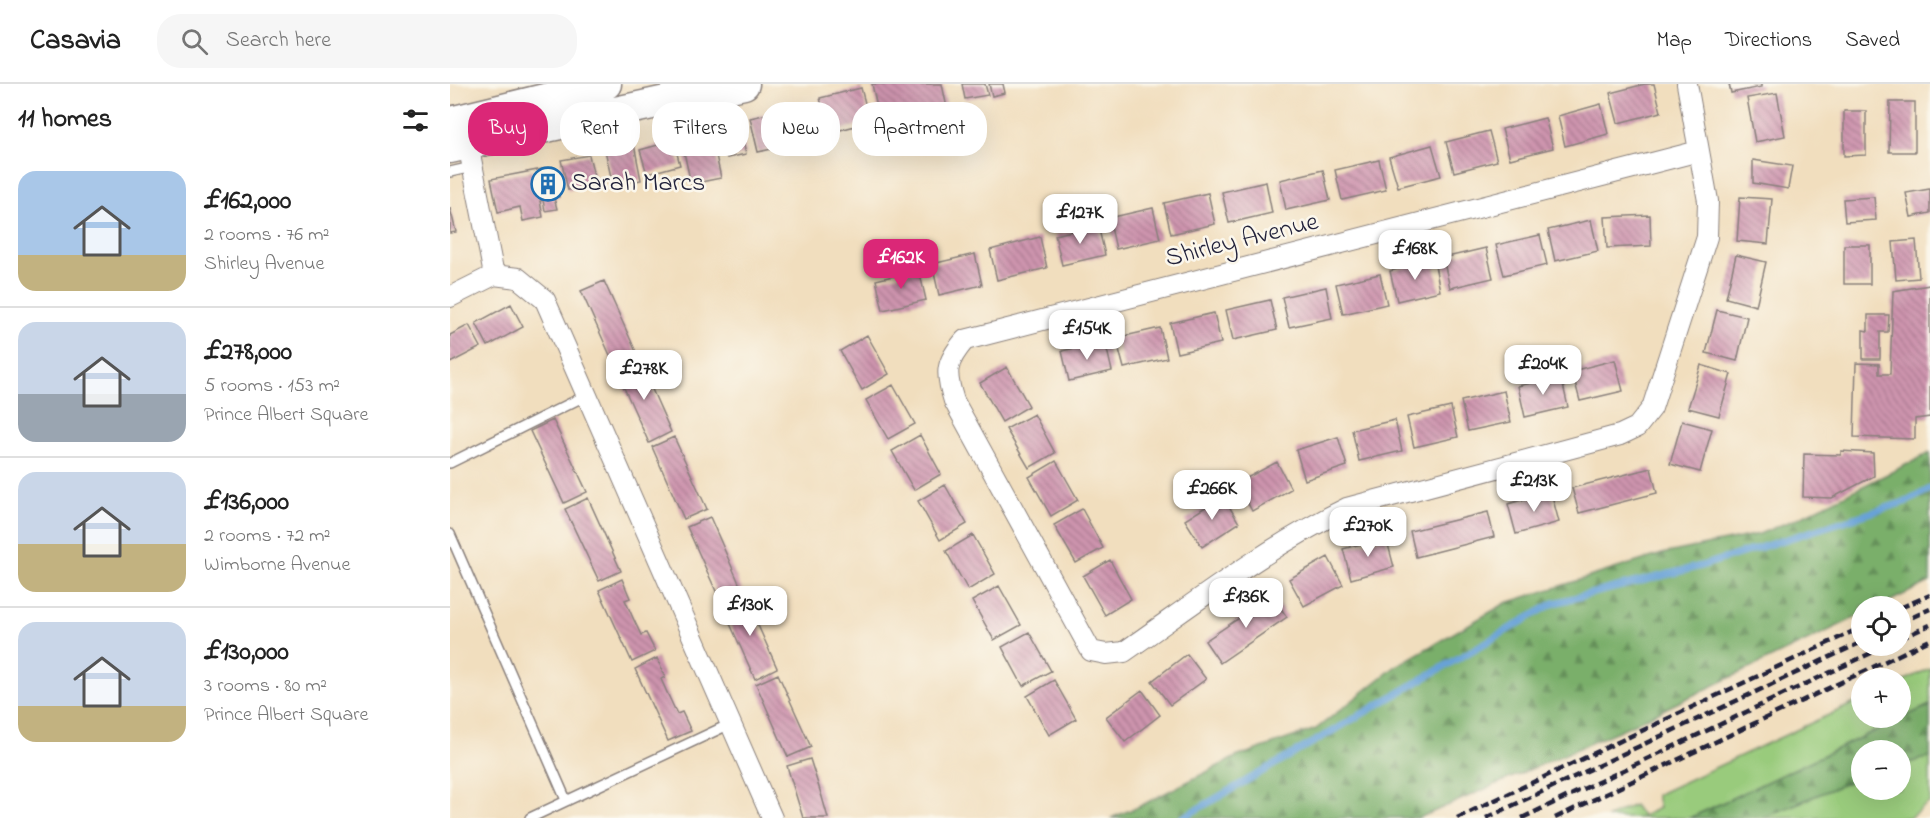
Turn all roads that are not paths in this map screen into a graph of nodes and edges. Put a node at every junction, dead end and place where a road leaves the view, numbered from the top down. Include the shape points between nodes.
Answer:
1 (606, 84) edge
2 (1687, 84) edge
3 (736, 85) edge
4 (461, 134) edge
5 (1699, 151) junction
6 (450, 172) edge
7 (494, 275) junction
8 (450, 297) edge
9 (587, 395) junction
10 (450, 463) edge
11 (450, 534) edge
12 (730, 724) junction
13 (566, 800) junction
14 (530, 818) edge
15 (772, 818) edge

1 - 4 main road
2 - 5 street
3 - 4 main road
4 - 6 lane
4 - 7 street
5 - 5 street, Shirley Avenue via 1708,201 1707,237 1652,408 1637,427 1620,435 1347,508 1316,523 1230,578 1124,652 1091,651 954,401 946,377 952,354 965,340
7 - 8 street
7 - 9 street via 518,278 545,300
9 - 10 lane
9 - 12 street
11 - 13 lane
12 - 13 lane
12 - 15 street
13 - 14 lane

